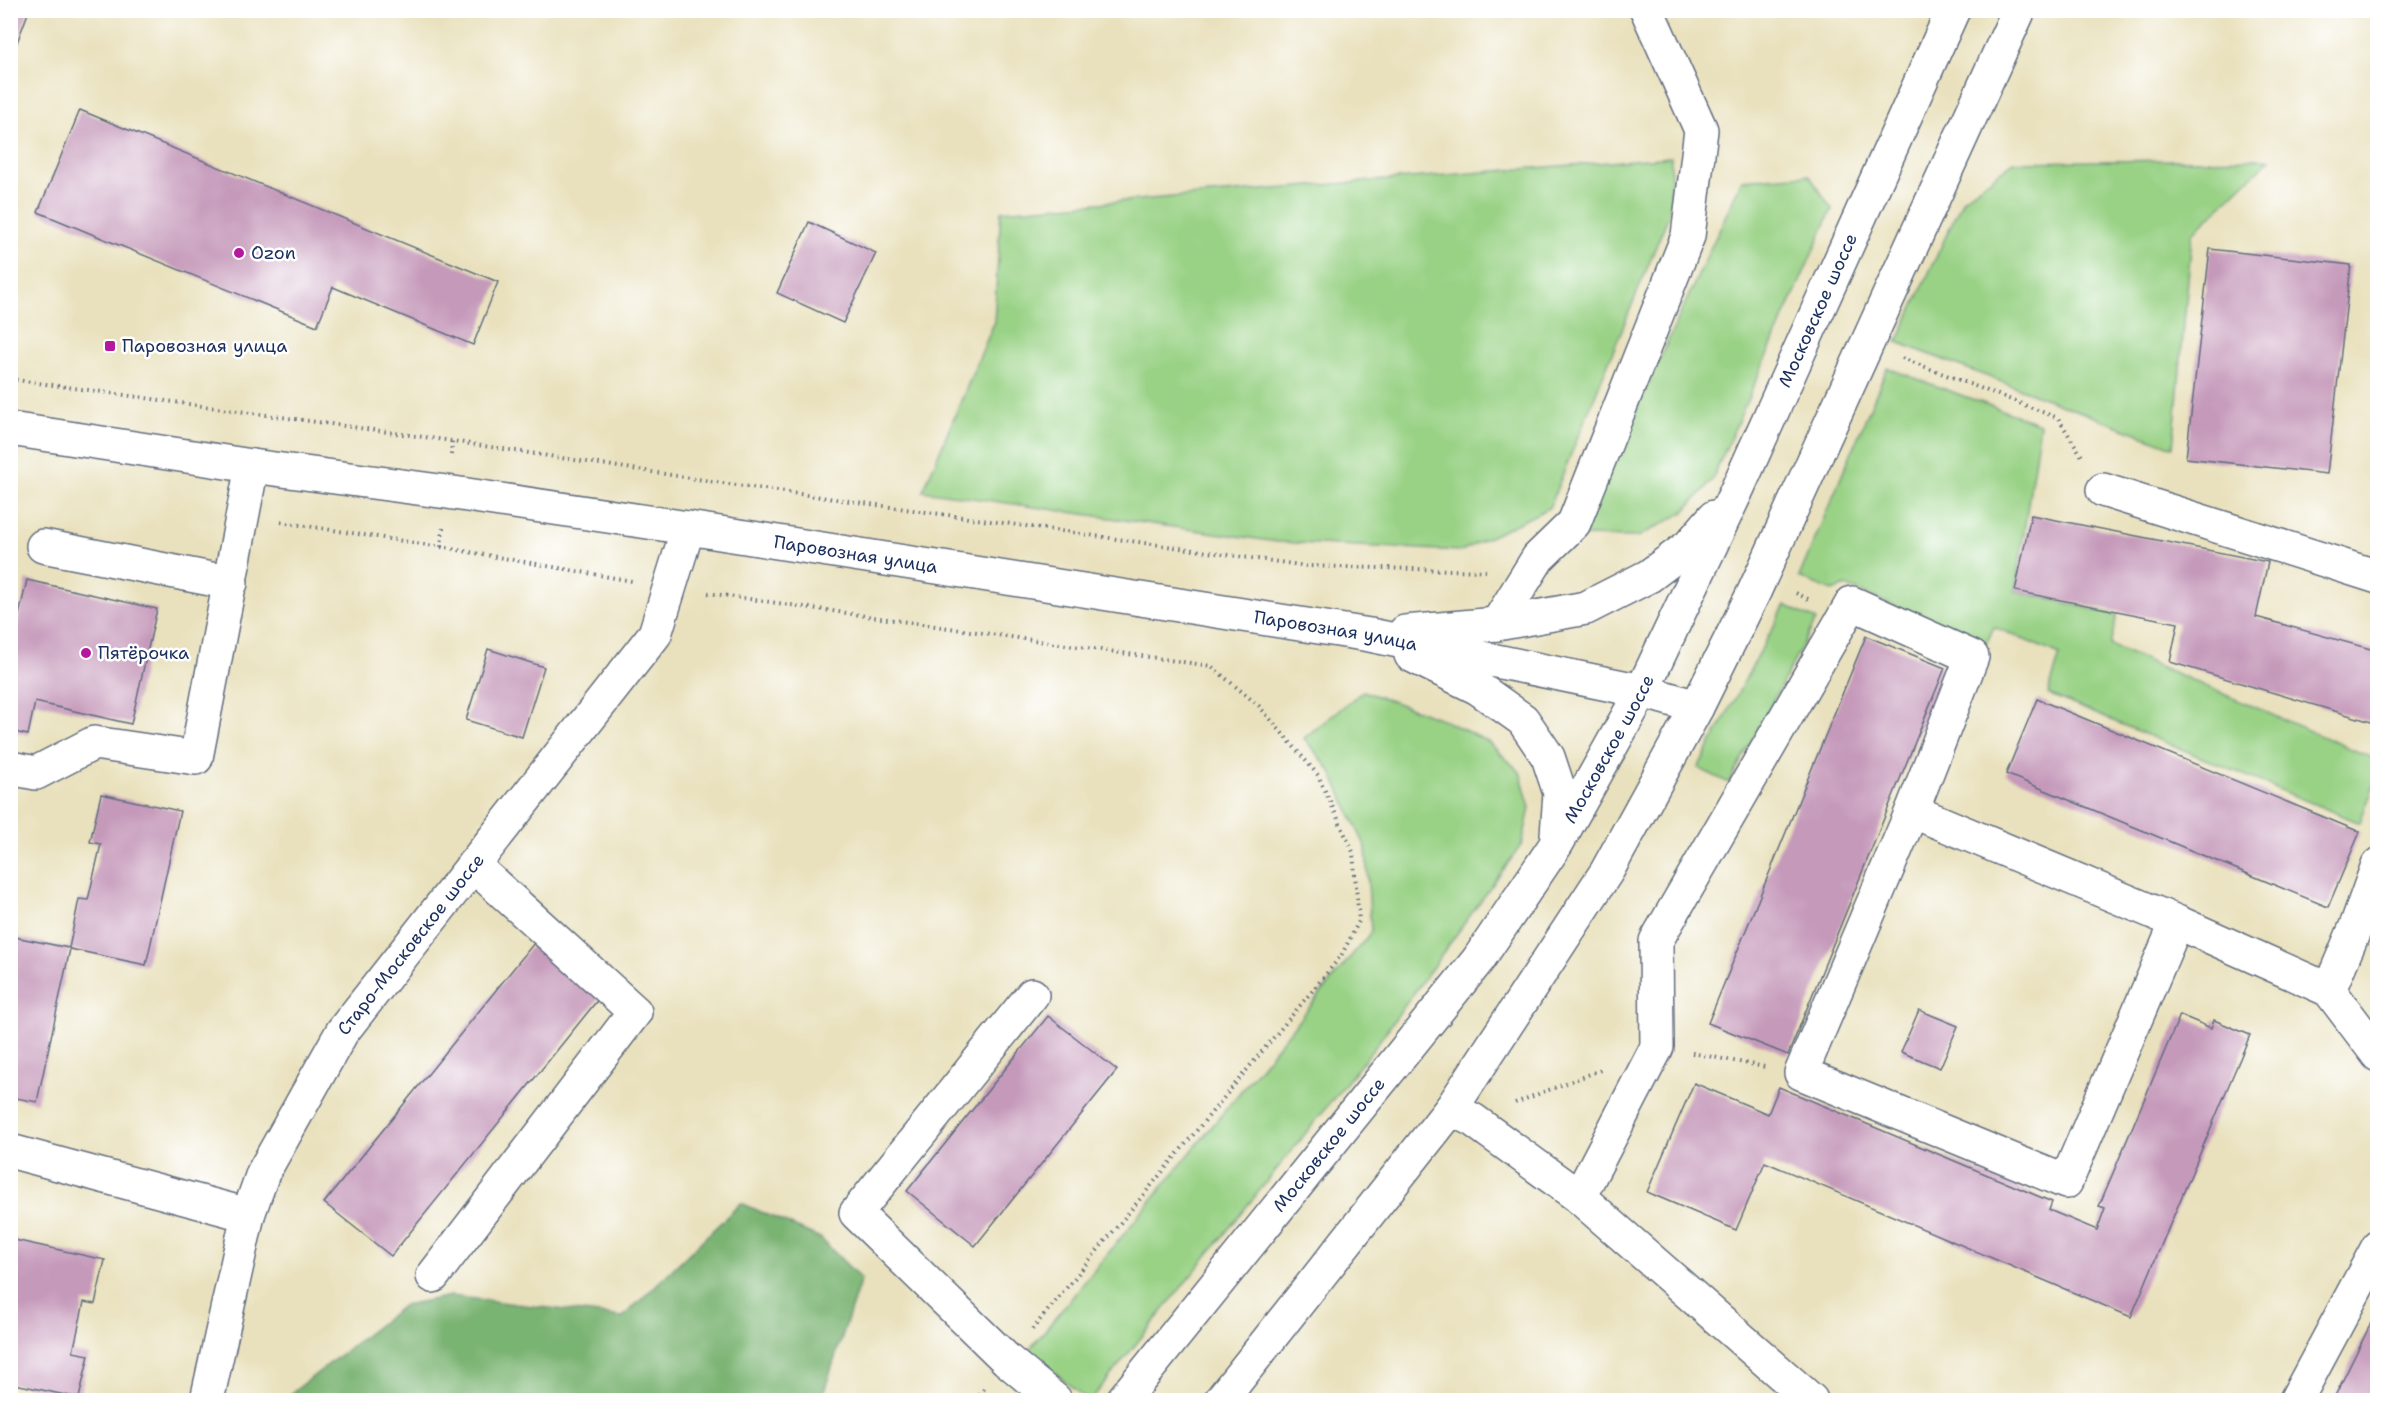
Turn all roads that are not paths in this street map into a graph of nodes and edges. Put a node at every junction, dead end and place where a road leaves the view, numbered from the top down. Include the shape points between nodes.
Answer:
1 (1647, 10) edge
2 (1953, 10) edge
3 (2019, 10) edge
4 (10, 429) edge
5 (252, 466) junction
6 (2103, 490) road end
7 (1736, 492) junction
8 (688, 528) junction
9 (43, 546) dead end
10 (2378, 577) edge
11 (231, 583) junction
12 (1497, 624) junction
13 (1370, 635) junction
14 (1642, 691) junction
15 (1697, 707) junction
16 (10, 768) edge
17 (1912, 812) junction
18 (1557, 843) junction
19 (472, 865) junction
20 (2378, 865) edge
21 (2176, 922) junction
22 (2329, 990) junction
23 (1032, 995) dead end
24 (2378, 1055) edge
25 (1451, 1109) junction
26 (10, 1151) edge
27 (1579, 1197) junction
28 (248, 1215) junction
29 (2378, 1247) edge
30 (433, 1276) dead end
31 (207, 1401) edge
32 (1054, 1401) edge
33 (1123, 1401) edge
34 (1221, 1401) edge
35 (1811, 1401) edge
36 (2296, 1401) edge

1 - 12 main road via 1701,130 1688,236 1574,524 1538,558
2 - 7 main road, Московское шоссе
3 - 15 main road via 1754,592
4 - 5 main road, Паровозная улица
5 - 8 main road, Паровозная улица
5 - 11 main road
6 - 10 main road
7 - 12 main road via 1689,546 1649,576 1586,608
7 - 14 main road, Московское шоссе
8 - 13 main road, Паровозная улица
8 - 19 main road, Старо-Московское шоссе via 656,634
9 - 11 main road
11 - 16 main road via 196,758 94,743 36,773
12 - 13 main road
13 - 14 main road, Паровозная улица
13 - 18 main road via 1478,688 1523,720 1548,757 1560,793
14 - 15 main road, Паровозная улица
14 - 18 main road, Московское шоссе
15 - 25 main road via 1607,871
17 - 21 main road
17 - 21 main road via 1801,1073 2066,1182
17 - 27 main road via 1972,657 1852,603 1656,941 1658,1047
18 - 33 main road, Московское шоссе via 1478,960
19 - 28 main road, Старо-Московское шоссе via 342,1032 263,1173
19 - 30 main road via 635,1012
20 - 22 main road
21 - 22 main road
22 - 24 main road
23 - 32 main road via 856,1213 1006,1360
25 - 27 main road via 1473,1120
25 - 34 main road
26 - 28 main road
27 - 35 main road
28 - 31 main road, Старо-Московское шоссе
29 - 36 main road

